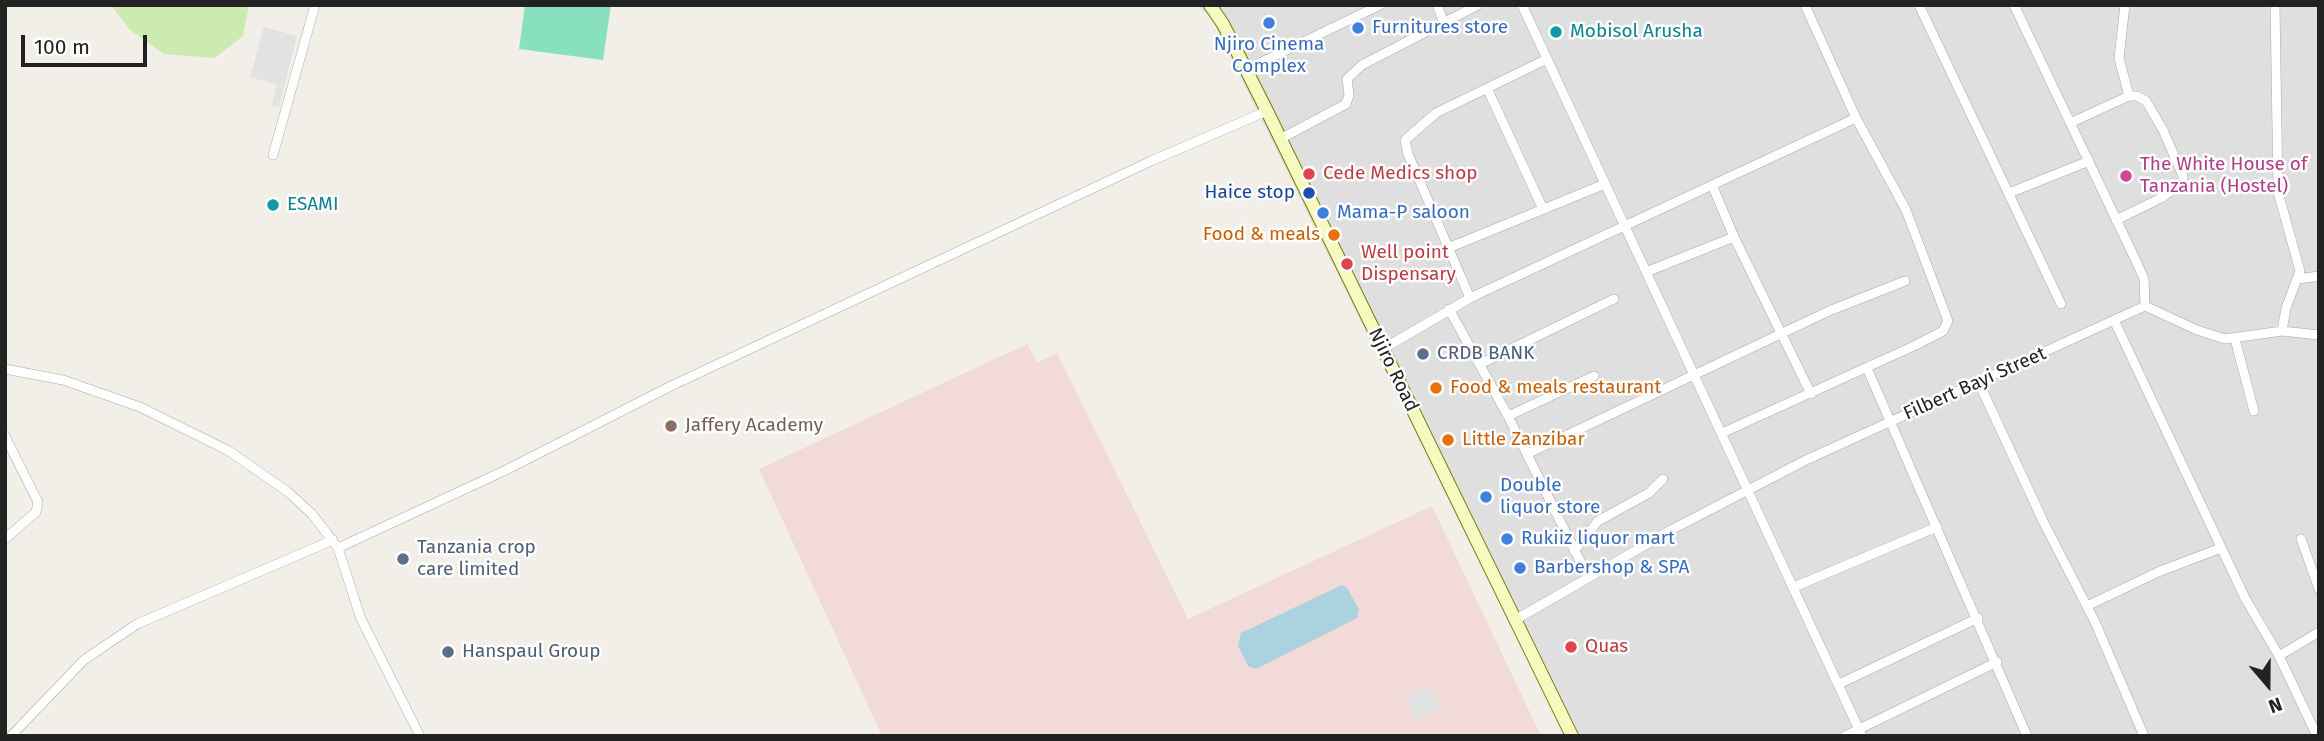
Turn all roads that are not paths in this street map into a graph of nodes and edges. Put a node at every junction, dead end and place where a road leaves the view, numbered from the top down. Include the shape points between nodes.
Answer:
1 (315, 5) edge
2 (1210, 5) edge
3 (1380, 5) edge
4 (1437, 5) edge
5 (1478, 5) edge
6 (1522, 5) edge
7 (1805, 5) edge
8 (1919, 5) edge
9 (2014, 5) edge
10 (2125, 5) edge
11 (2275, 5) edge
12 (1444, 23) junction
13 (1547, 59) junction
14 (1245, 71) junction
15 (1487, 88) junction
16 (2129, 96) junction
17 (1267, 111) junction
18 (1856, 118) junction
19 (2072, 122) junction
20 (1280, 139) junction
21 (273, 155) dead end
22 (2088, 161) junction
23 (1605, 184) junction
24 (1713, 187) junction
25 (2009, 193) junction
26 (1543, 209) junction
27 (2116, 220) junction
28 (1624, 226) junction
29 (1734, 237) junction
30 (1448, 248) junction
31 (1646, 272) junction
32 (2319, 276) edge
33 (2298, 279) junction
34 (1905, 281) dead end
35 (1470, 298) junction
36 (1614, 299) dead end
37 (2061, 304) dead end
38 (2146, 306) junction
39 (1448, 309) junction
40 (2114, 320) junction
41 (2283, 331) junction
42 (1781, 336) junction
43 (2318, 337) edge
44 (2235, 339) junction
45 (1382, 349) junction
46 (5, 360) edge
47 (1480, 364) junction
48 (1867, 368) junction
49 (8, 370) edge
50 (1695, 375) junction
51 (1594, 376) dead end
52 (1979, 383) junction
53 (1811, 394) junction
54 (2254, 411) dead end
55 (1508, 416) junction
56 (1891, 421) junction
57 (1722, 433) junction
58 (5, 436) edge
59 (1527, 454) junction
60 (1663, 479) dead end
61 (1747, 490) junction
62 (1937, 527) junction
63 (5, 539) edge
64 (2301, 539) dead end
65 (335, 544) junction
66 (2221, 548) junction
67 (1574, 551) junction
68 (1588, 577) junction
69 (1794, 587) junction
70 (2319, 589) edge
71 (2087, 606) junction
72 (1978, 618) junction
73 (1515, 621) junction
74 (2319, 632) edge
75 (2279, 656) junction
76 (1997, 662) junction
77 (1839, 684) junction
78 (1860, 732) edge
79 (11, 736) edge
80 (420, 736) edge
81 (1572, 736) edge
82 (1845, 736) edge
83 (2027, 736) edge
84 (2144, 736) edge
85 (2317, 736) edge

1 - 21 street
2 - 14 street, Njiro Road
3 - 14 street
4 - 12 street
5 - 12 street
6 - 13 street
7 - 18 street
8 - 25 street
9 - 19 street
10 - 16 street via 2119,58
11 - 33 street via 2278,192 2297,256
12 - 20 street via 1354,70 1347,79 1346,104
13 - 15 street
13 - 23 street
14 - 17 street, Njiro Road
15 - 26 street
15 - 30 street via 1436,113 1407,136 1404,144
16 - 19 street
16 - 27 street via 2142,98 2154,111 2183,182
17 - 20 street, Njiro Road
17 - 65 street via 671,386 506,470
18 - 24 street
18 - 48 street via 1906,210 1948,321 1937,334
19 - 22 street
20 - 45 street, Njiro Road
22 - 25 street
22 - 27 street
23 - 26 street
23 - 28 street
24 - 28 street
24 - 29 street
25 - 37 street
26 - 30 street
27 - 38 street via 2144,279
28 - 31 street
28 - 35 street
29 - 31 street
29 - 42 street
30 - 35 street
31 - 50 street
32 - 33 street
33 - 41 street
34 - 42 street
35 - 39 street
36 - 47 street
38 - 40 street, Filbert Bayi Street
38 - 44 street via 2205,334
39 - 45 street
39 - 47 street
40 - 52 street, Filbert Bayi Street
40 - 66 street
41 - 43 street
41 - 44 street
42 - 50 street
42 - 53 street
44 - 54 street
45 - 73 street, Njiro Road
46 - 49 street
47 - 55 street
48 - 53 street
48 - 56 street
49 - 65 street via 97,390 199,434 288,492
50 - 57 street
50 - 59 street
51 - 55 street
52 - 56 street, Filbert Bayi Street
52 - 71 street
53 - 57 street
55 - 59 street
56 - 61 street, Filbert Bayi Street
56 - 62 street
57 - 61 street
58 - 63 street via 38,502 36,512
59 - 67 street
60 - 67 street via 1649,493 1598,522
61 - 68 street, Filbert Bayi Street
61 - 69 street
62 - 69 street
62 - 72 street
64 - 70 street
65 - 79 street via 137,624 84,660
65 - 80 street via 361,619
66 - 71 street
66 - 75 street
67 - 68 street
68 - 73 street, Filbert Bayi Street
69 - 77 street
71 - 84 street
72 - 76 street
72 - 77 street
73 - 81 street, Njiro Road
74 - 75 street
75 - 85 street
76 - 78 street
76 - 83 street
77 - 78 street
78 - 82 street

